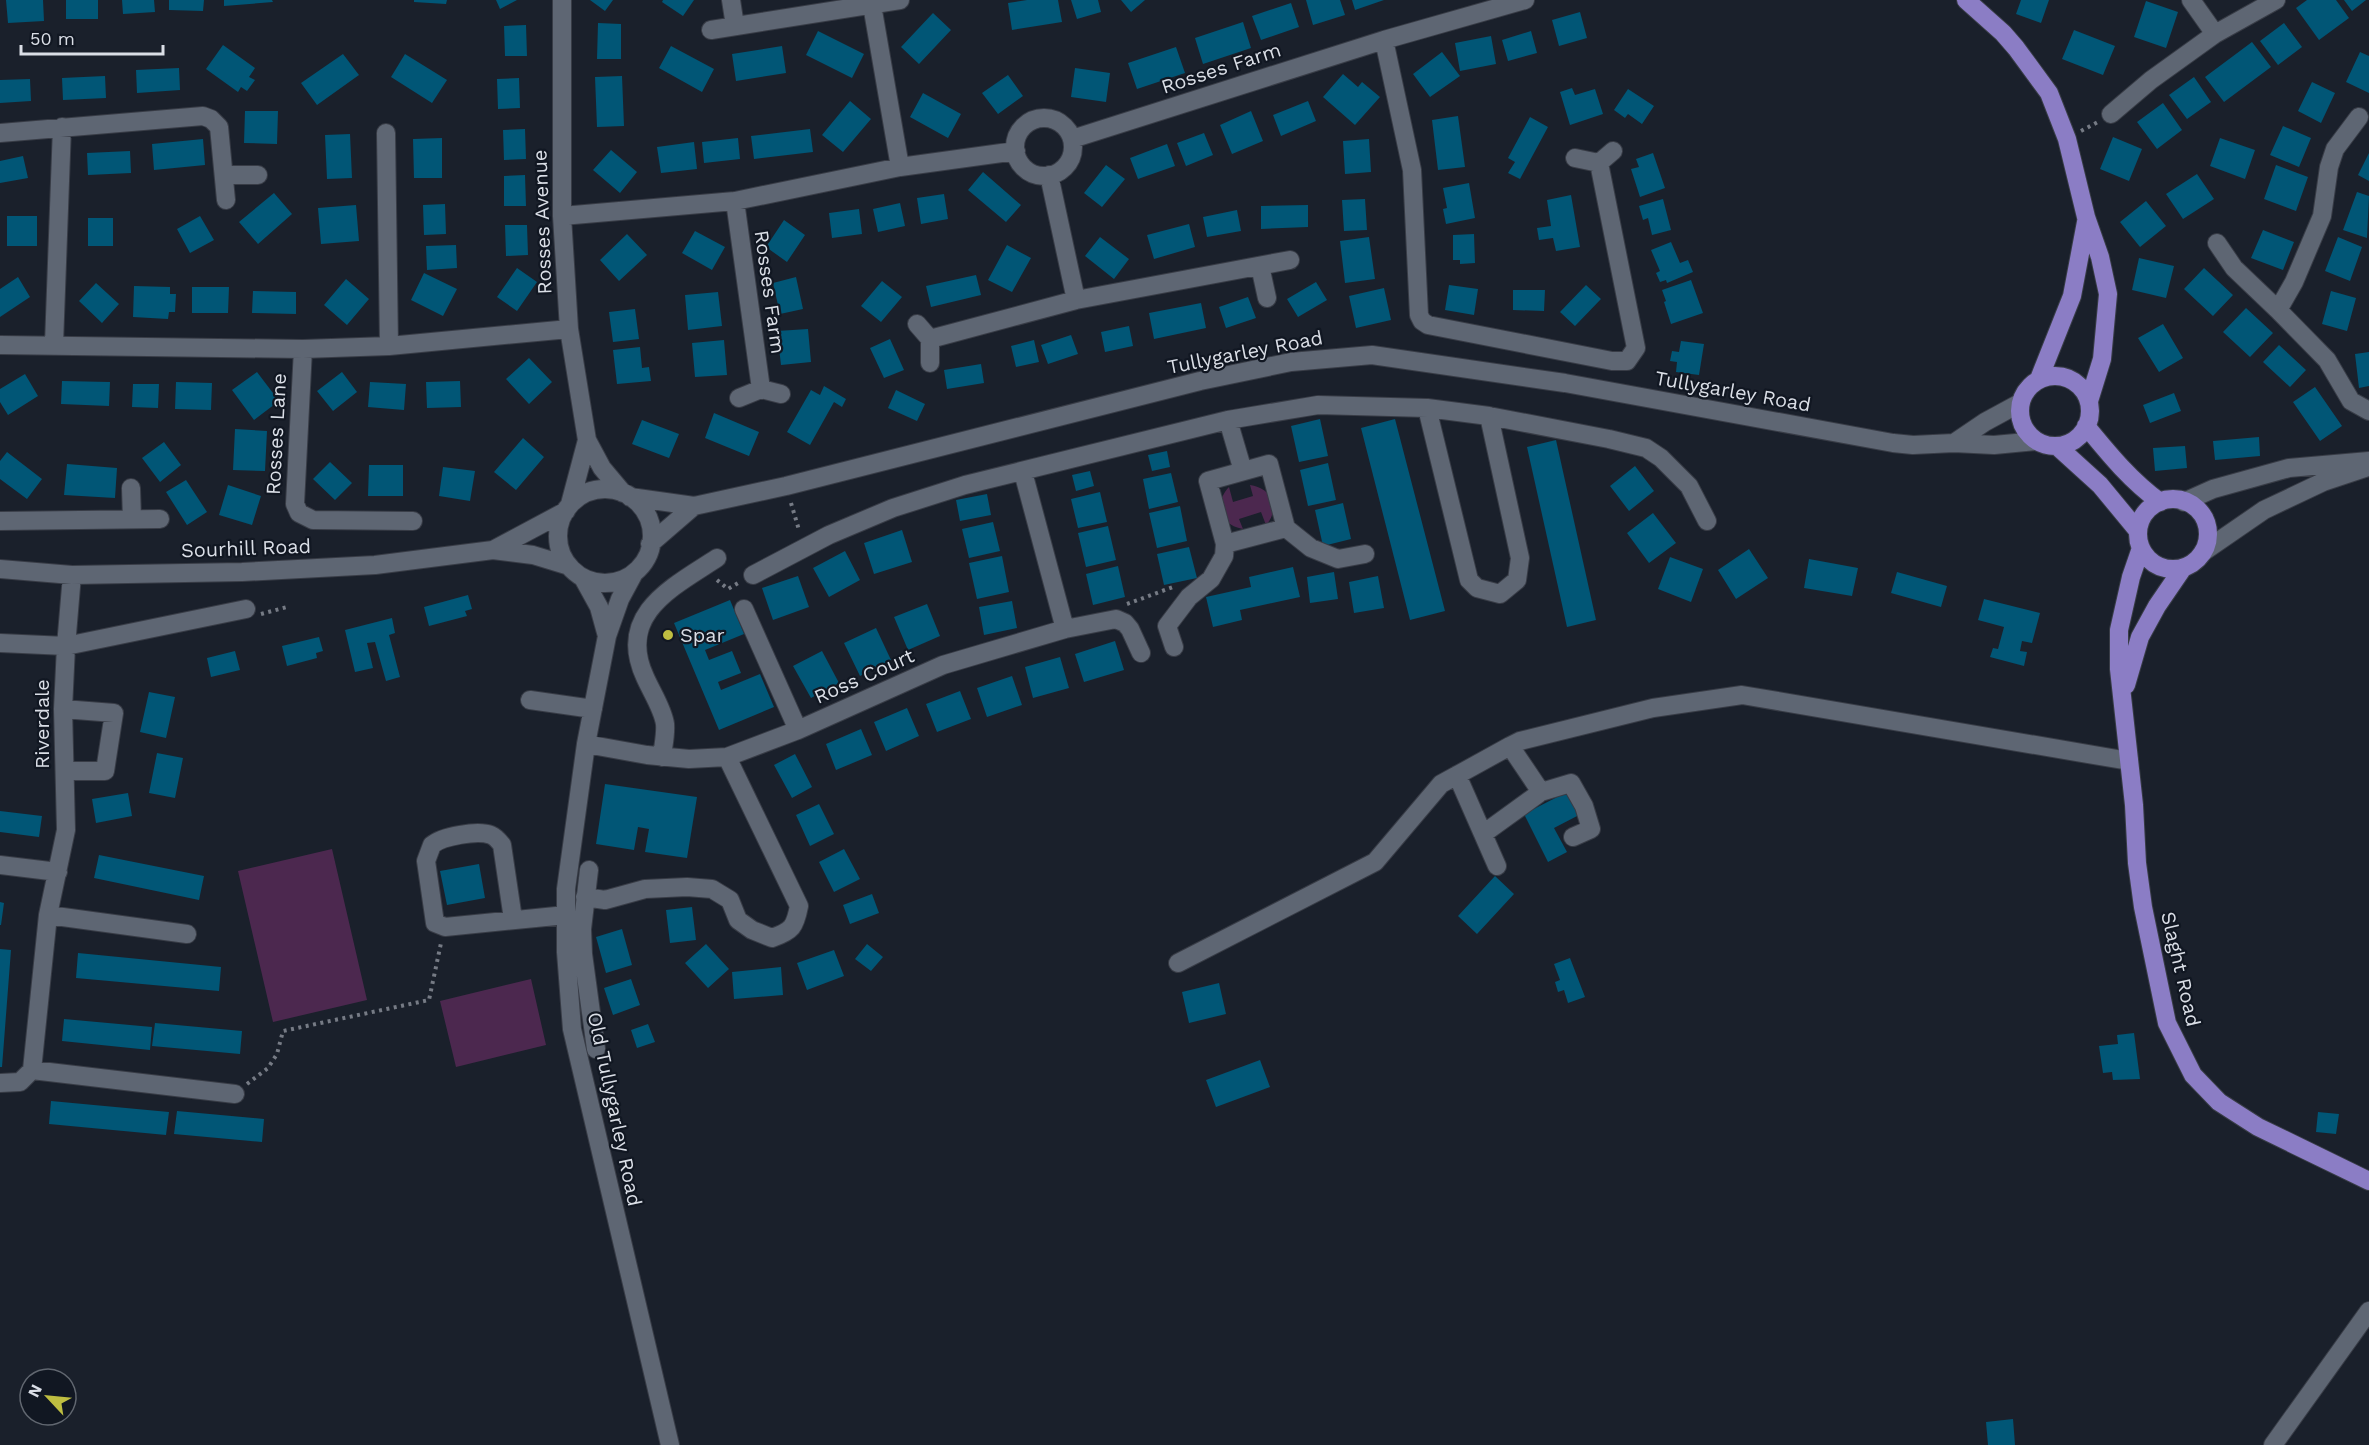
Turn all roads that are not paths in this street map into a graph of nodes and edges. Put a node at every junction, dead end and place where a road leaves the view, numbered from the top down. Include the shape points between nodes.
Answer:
1 (562, 0) edge
2 (730, 0) edge
3 (900, 0) edge
4 (1525, 0) edge
5 (1967, 0) edge
6 (2191, 0) edge
7 (2276, 0) edge
8 (872, 5) junction
9 (735, 26) junction
10 (711, 30) dead end
11 (2215, 34) junction
12 (1384, 40) junction
13 (2111, 114) road end
14 (2359, 117) dead end
15 (62, 127) junction
16 (386, 132) dead end
17 (0, 133) edge
18 (1072, 139) junction
19 (1016, 151) junction
20 (1575, 158) dead end
21 (900, 167) junction
22 (225, 175) junction
23 (258, 175) dead end
24 (1049, 175) junction
25 (226, 200) dead end
26 (735, 201) junction
27 (562, 216) junction
28 (2086, 217) junction
29 (2217, 243) dead end
30 (1290, 260) dead end
31 (1260, 266) junction
32 (1267, 298) dead end
33 (1076, 300) junction
34 (2278, 310) junction
35 (917, 324) dead end
36 (569, 329) junction
37 (930, 339) junction
38 (54, 344) junction
39 (0, 345) edge
40 (389, 346) junction
41 (303, 349) junction
42 (930, 363) dead end
43 (2039, 379) junction
44 (761, 389) junction
45 (781, 394) dead end
46 (739, 398) dead end
47 (2088, 401) junction
48 (2020, 403) junction
49 (1426, 408) junction
50 (2369, 411) edge
51 (1489, 416) junction
52 (1228, 420) junction
53 (2086, 426) junction
54 (587, 440) junction
55 (2036, 441) junction
56 (1954, 443) junction
57 (2057, 446) junction
58 (2369, 460) edge
59 (2369, 466) edge
60 (1243, 471) junction
61 (1023, 472) junction
62 (131, 488) dead end
63 (627, 495) junction
64 (2160, 502) junction
65 (2184, 502) junction
66 (694, 507) junction
67 (568, 508) junction
68 (132, 519) junction
69 (160, 519) dead end
70 (0, 521) edge
71 (413, 521) dead end
72 (1707, 521) dead end
73 (1286, 528) junction
74 (2140, 539) junction
75 (650, 544) junction
76 (1225, 544) junction
77 (493, 550) junction
78 (2203, 552) junction
79 (1365, 554) dead end
80 (710, 563) road end
81 (2182, 568) junction
82 (0, 569) edge
83 (576, 572) junction
84 (634, 573) junction
85 (72, 575) junction
86 (753, 575) road end
87 (246, 609) dead end
88 (744, 609) dead end
89 (1065, 629) junction
90 (607, 636) junction
91 (0, 643) edge
92 (66, 646) junction
93 (1174, 647) dead end
94 (1141, 653) dead end
95 (2122, 699) junction
96 (530, 700) dead end
97 (63, 709) junction
98 (593, 709) junction
99 (798, 730) junction
100 (586, 744) junction
101 (1510, 746) junction
102 (662, 757) junction
103 (727, 757) junction
104 (2128, 761) junction
105 (65, 771) junction
106 (1457, 775) junction
107 (1541, 792) junction
108 (1483, 834) junction
109 (1573, 837) dead end
110 (0, 865) edge
111 (1497, 866) dead end
112 (588, 870) dead end
113 (58, 872) junction
114 (585, 897) junction
115 (48, 915) junction
116 (566, 915) junction
117 (513, 919) junction
118 (187, 933) dead end
119 (1178, 963) dead end
120 (596, 1048) dead end
121 (32, 1070) junction
122 (0, 1083) edge
123 (235, 1094) road end
124 (2369, 1181) edge
125 (2369, 1311) edge
126 (670, 1445) edge
127 (2273, 1445) edge

1 - 27 street, Rosses Avenue
2 - 9 street
3 - 8 street
4 - 12 street, Rosses Farm
5 - 28 main road via 2003,33 2049,93 2067,139
6 - 11 street
7 - 11 street
8 - 9 street
8 - 21 street
9 - 10 street
11 - 13 street
12 - 18 street, Rosses Farm
12 - 20 street via 1412,170 1419,315 1428,325 1627,361 1636,348 1606,157
14 - 34 street via 2335,149 2322,216
15 - 17 street
15 - 22 street via 203,116 219,126
15 - 38 street
16 - 40 street
18 - 19 street via 1061,123 1043,118 1025,125 1019,132
18 - 24 street via 1069,162
19 - 21 street
19 - 24 street via 1024,167 1040,176
21 - 26 street
22 - 23 street
22 - 25 street
24 - 33 street
26 - 27 street
26 - 44 street, Rosses Farm
27 - 36 street, Rosses Avenue
28 - 43 main road via 2072,296
28 - 47 main road via 2108,294 2102,359
29 - 34 street via 2234,268
30 - 31 street
31 - 32 street
31 - 33 street
33 - 37 street
34 - 50 street via 2327,360 2351,401
35 - 37 street
36 - 40 street, Rosses Lane
36 - 54 street, Rosses Avenue
37 - 42 street
38 - 39 street, Rosses Lane
38 - 41 street, Rosses Lane
40 - 41 street, Rosses Lane
41 - 71 street, Rosses Lane via 295,504 299,513 313,520
43 - 47 main road via 2054,375 2069,378
43 - 48 main road
44 - 45 street
44 - 46 street
47 - 53 main road
48 - 55 main road via 2023,428
48 - 56 street
49 - 51 street
49 - 51 street via 1469,580 1477,588 1500,594 1517,580 1520,558
49 - 52 street via 1318,405
51 - 72 street via 1646,448 1689,486
52 - 60 street
52 - 61 street
53 - 57 main road via 2080,436
53 - 64 main road via 2135,484
54 - 63 street, Rosses Avenue via 602,468
54 - 67 street, Rosses Avenue
55 - 56 street, Tullygarley Road
55 - 57 main road
56 - 66 street, Tullygarley Road via 1893,443 1565,383 1372,355 1291,362 1200,381
57 - 74 main road via 2100,485
58 - 65 street via 2289,468 2213,489
59 - 78 street via 2274,505
60 - 73 street via 1269,464
60 - 76 street via 1208,481
61 - 86 street via 893,508
61 - 89 street
62 - 68 street
63 - 66 street, Tullygarley Road
63 - 67 street via 610,489 596,490 582,495
63 - 75 street via 644,511 650,524
64 - 65 main road
64 - 74 main road via 2143,517
65 - 78 main road via 2198,509 2207,526
66 - 75 street, Tullygarley Road
67 - 77 street, Sourhill Road
67 - 83 street via 558,538 563,559
68 - 69 street
68 - 70 street
73 - 76 street
73 - 79 street via 1311,548 1338,560
74 - 81 main road via 2146,557 2162,568
74 - 95 main road, Slaght Road via 2119,630
75 - 84 street via 644,563
76 - 93 street via 1224,556 1211,579 1189,597 1167,626
77 - 83 street, Sourhill Road via 533,555
77 - 85 street, Sourhill Road via 364,566
78 - 81 main road
80 - 102 street via 664,593 642,621 636,642 636,655 664,722
81 - 95 main road, Slaght Road via 2140,637
82 - 85 street, Sourhill Road
83 - 84 street via 596,582 609,583
83 - 90 street, Old Tullygarley Road via 598,607
84 - 90 street, Old Tullygarley Road
85 - 92 street, Riverdale
87 - 92 street
88 - 99 street
89 - 94 street, Ross Court via 1116,619 1125,622
89 - 99 street, Ross Court via 943,665
90 - 98 street, Old Tullygarley Road
91 - 92 street
92 - 97 street, Riverdale
95 - 104 main road, Slaght Road
96 - 98 street
97 - 105 street, Riverdale
97 - 105 street via 114,712 105,771
98 - 100 street, Old Tullygarley Road
99 - 103 street, Ross Court
100 - 102 street, Ross Court
100 - 116 street, Old Tullygarley Road via 566,889
101 - 104 street via 1653,708 1742,696
101 - 106 street
101 - 107 street
102 - 103 street, Ross Court
103 - 114 street via 799,906 796,923 787,933 772,938 752,930 738,920 730,900 712,889 645,889 605,900
104 - 124 main road, Slaght Road via 2137,863 2150,942 2167,1023 2193,1075 2219,1102 2258,1127
105 - 113 street, Riverdale via 66,830
106 - 108 street
106 - 119 street via 1441,784 1375,862
107 - 108 street
107 - 109 street via 1571,783 1584,806 1590,829
108 - 111 street
110 - 113 street
112 - 114 street
113 - 115 street, Riverdale
114 - 120 street via 583,954
115 - 118 street
115 - 121 street, Riverdale
116 - 117 street
116 - 126 street, Old Tullygarley Road via 572,1029
117 - 117 street via 445,927 435,922 426,861 432,845 446,837 483,834 497,838 502,845
121 - 122 street via 20,1082
121 - 123 street
125 - 127 street

